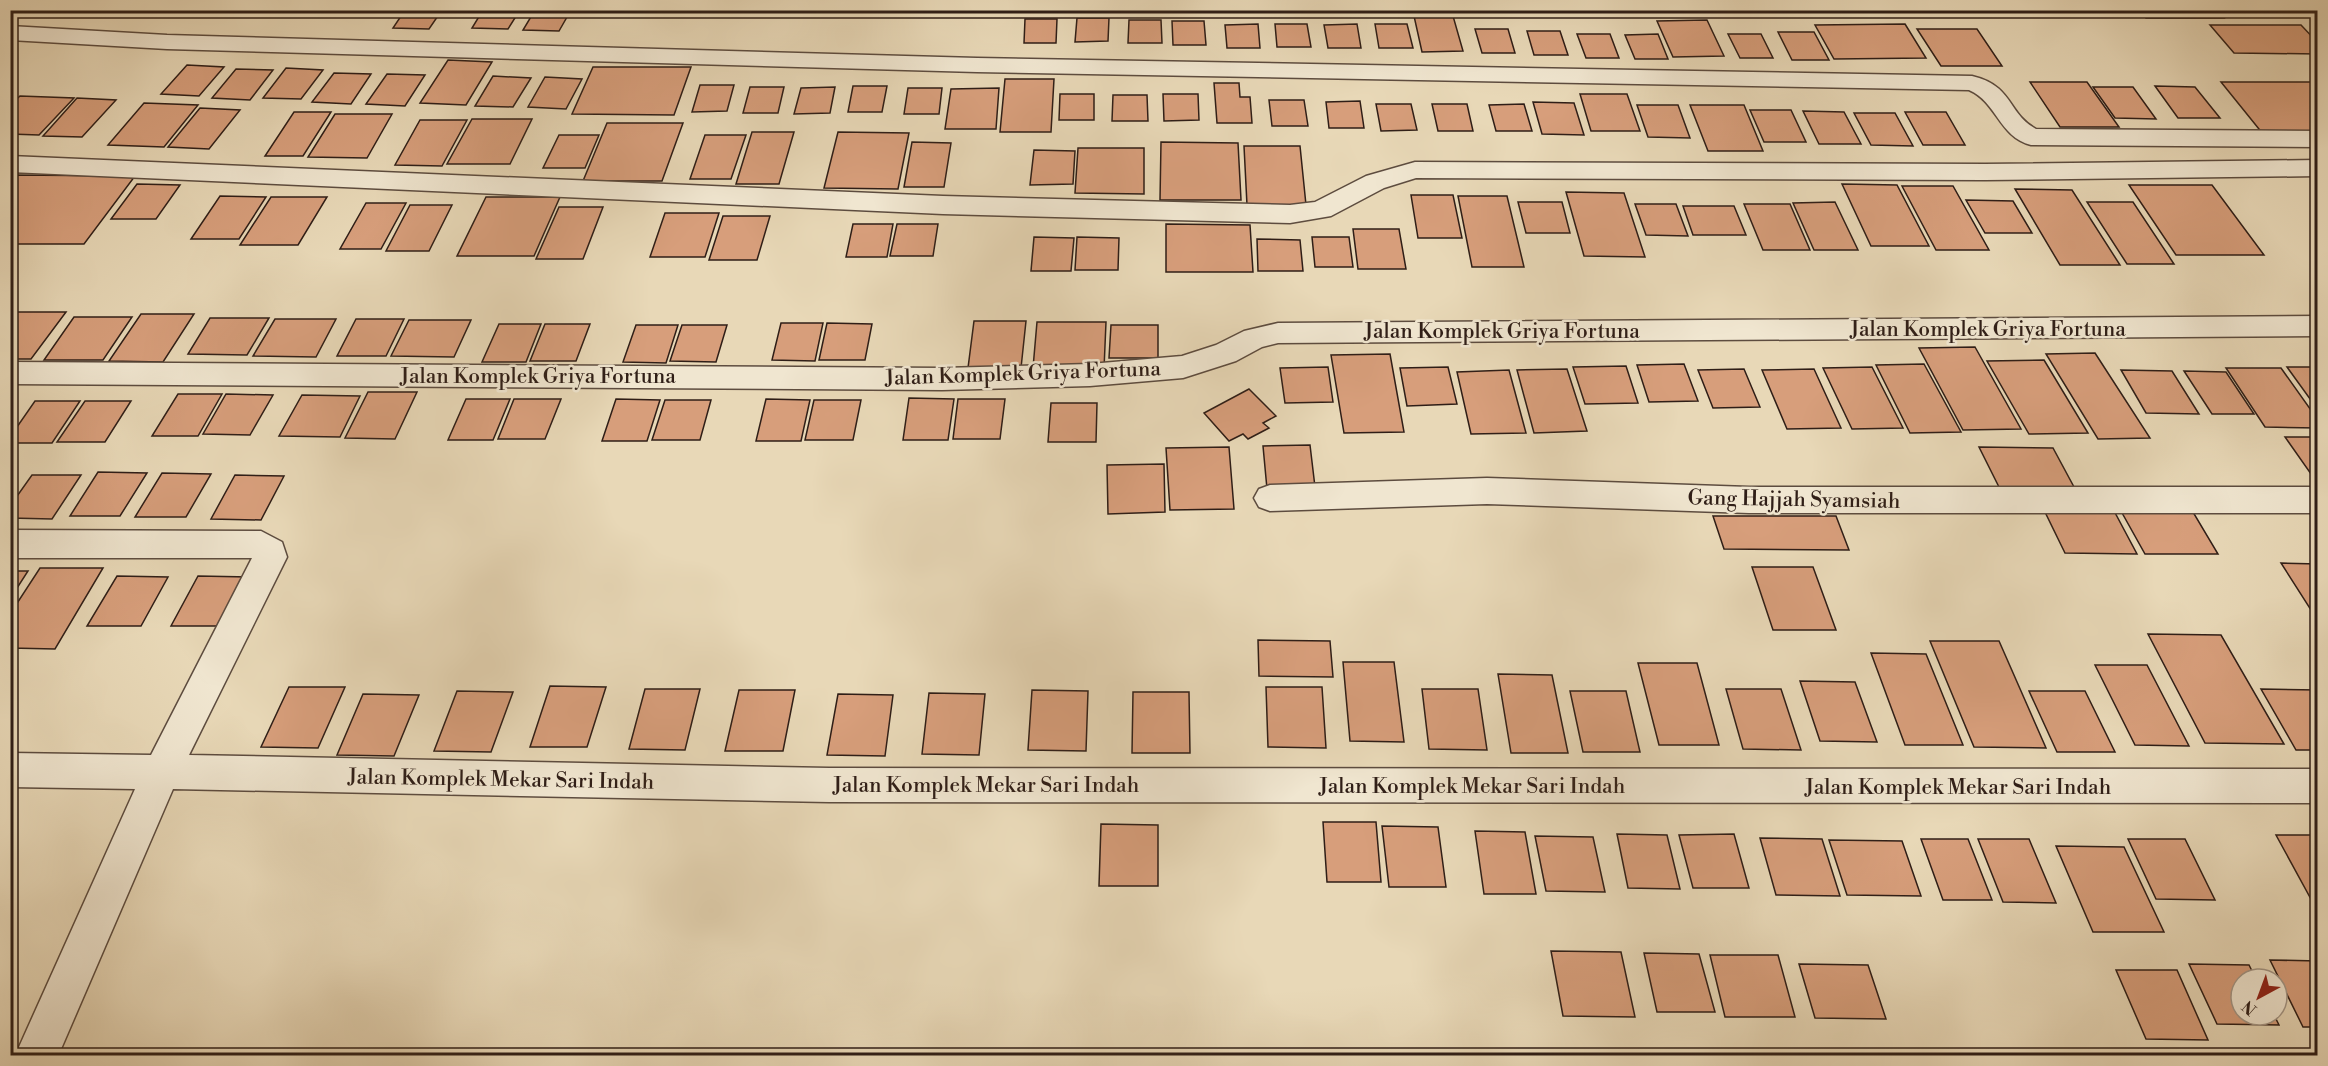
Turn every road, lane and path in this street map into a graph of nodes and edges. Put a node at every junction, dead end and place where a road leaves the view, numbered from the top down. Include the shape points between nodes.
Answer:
1 (10, 33) edge
2 (2318, 139) edge
3 (10, 164) edge
4 (2318, 168) edge
5 (2318, 326) edge
6 (10, 373) edge
7 (1270, 498) dead end
8 (2318, 500) edge
9 (10, 544) edge
10 (10, 770) edge
11 (162, 772) junction
12 (2318, 786) edge
13 (36, 1056) edge

1 - 2 street via 167,42 976,65 1972,83 1987,87 2018,132 2031,137
3 - 4 street via 931,205 1290,214 1322,210 1375,182 1414,170 1985,172
5 - 6 street, Jalan Komplek Griya Fortuna via 1278,333 1254,338 1203,362 1173,368 1090,375 942,379
7 - 8 street, Gang Hajjah Syamsiah via 1487,491 1761,500
9 - 11 street via 261,545 270,552
10 - 11 street, Jalan Komplek Mekar Sari Indah
11 - 12 street, Jalan Komplek Mekar Sari Indah via 829,785
11 - 13 street

